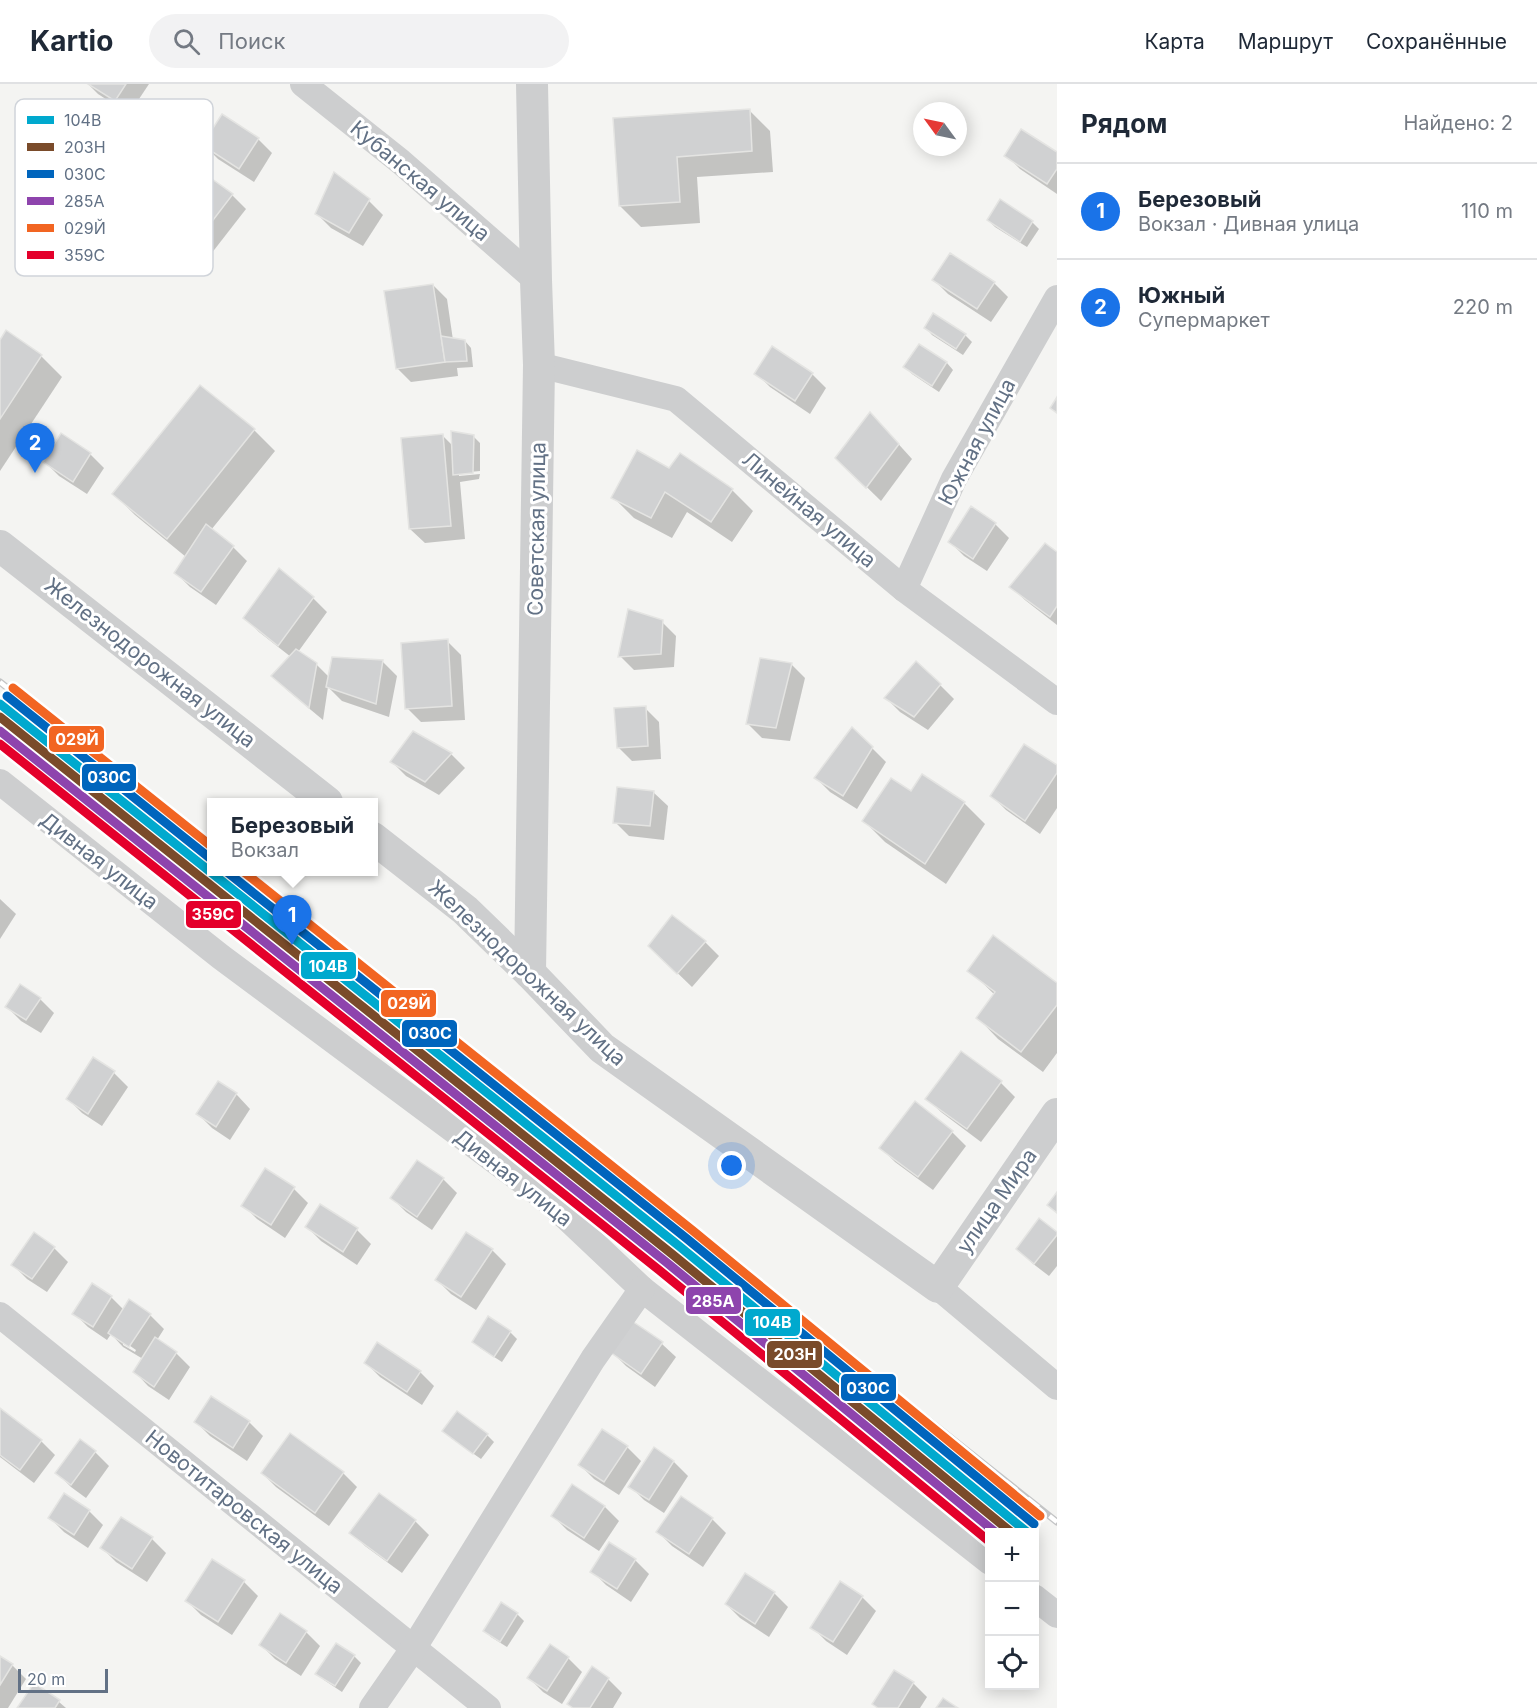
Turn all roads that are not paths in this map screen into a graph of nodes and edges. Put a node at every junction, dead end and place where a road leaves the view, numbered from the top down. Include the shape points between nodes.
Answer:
1 (303, 84) edge
2 (532, 84) edge
3 (536, 280) junction
4 (1057, 298) edge
5 (539, 365) junction
6 (0, 546) edge
7 (904, 589) junction
8 (1057, 702) edge
9 (0, 782) edge
10 (322, 798) edge
11 (378, 842) edge
12 (530, 974) junction
13 (1057, 1114) edge
14 (938, 1287) junction
15 (642, 1289) junction
16 (0, 1316) edge
17 (1057, 1388) edge
18 (985, 1558) edge
19 (1039, 1600) edge
20 (1057, 1615) edge
21 (414, 1650) junction
22 (372, 1708) edge
23 (488, 1708) edge

1 - 3 street, Кубанская улица via 401,162
2 - 3 street, Советская улица
3 - 5 street, Советская улица
4 - 7 street, Южная улица via 954,479
5 - 7 street, Линейная улица via 676,399
5 - 12 street, Советская улица
6 - 10 street, Железнодорожная улица
7 - 8 street, Линейная улица
9 - 15 street, Дивная улица via 221,957 549,1201
11 - 12 street, Железнодорожная улица via 465,910
12 - 14 street, Железнодорожная улица via 602,1048
13 - 14 street, улица Мира
14 - 17 street, Железнодорожная улица
15 - 18 street, Дивная улица
15 - 21 street via 593,1359
16 - 21 street, Новотитаровская улица
19 - 20 street
21 - 22 street
21 - 23 street, Новотитаровская улица

